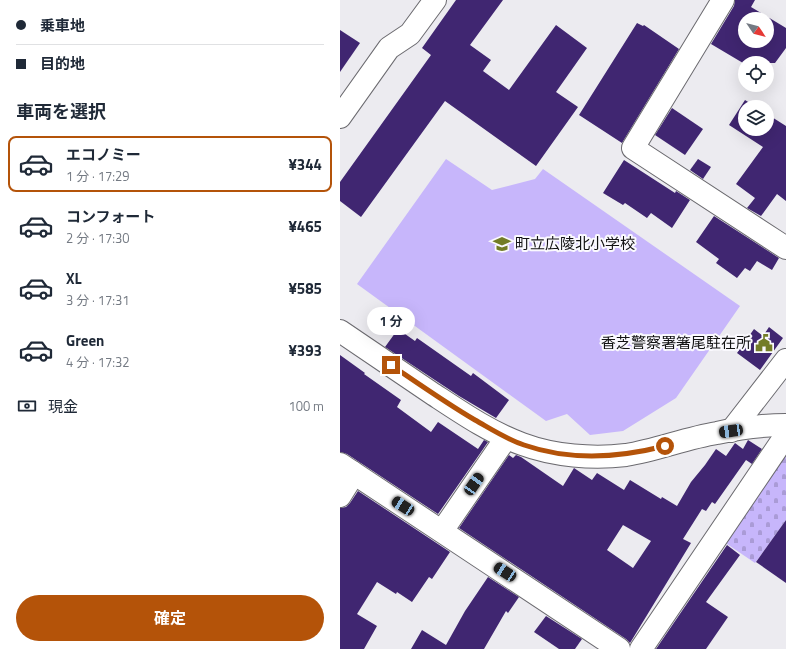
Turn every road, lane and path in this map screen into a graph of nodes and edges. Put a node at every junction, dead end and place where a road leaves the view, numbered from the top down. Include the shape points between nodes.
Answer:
1 (435, 0) edge
2 (724, 0) edge
3 (340, 117) edge
4 (786, 248) edge
5 (340, 331) edge
6 (786, 360) edge
7 (786, 425) edge
8 (731, 431) junction
9 (786, 435) edge
10 (506, 438) junction
11 (346, 468) edge
12 (340, 496) edge
13 (442, 531) junction
14 (619, 649) edge
15 (641, 649) edge

1 - 3 street via 410,34 389,48
2 - 4 street via 633,148
5 - 10 street via 454,408
6 - 8 street
7 - 8 street via 756,426
8 - 10 street via 626,455 596,456 545,451
9 - 15 street
10 - 13 street
11 - 12 street via 350,480
11 - 13 street
13 - 14 street

